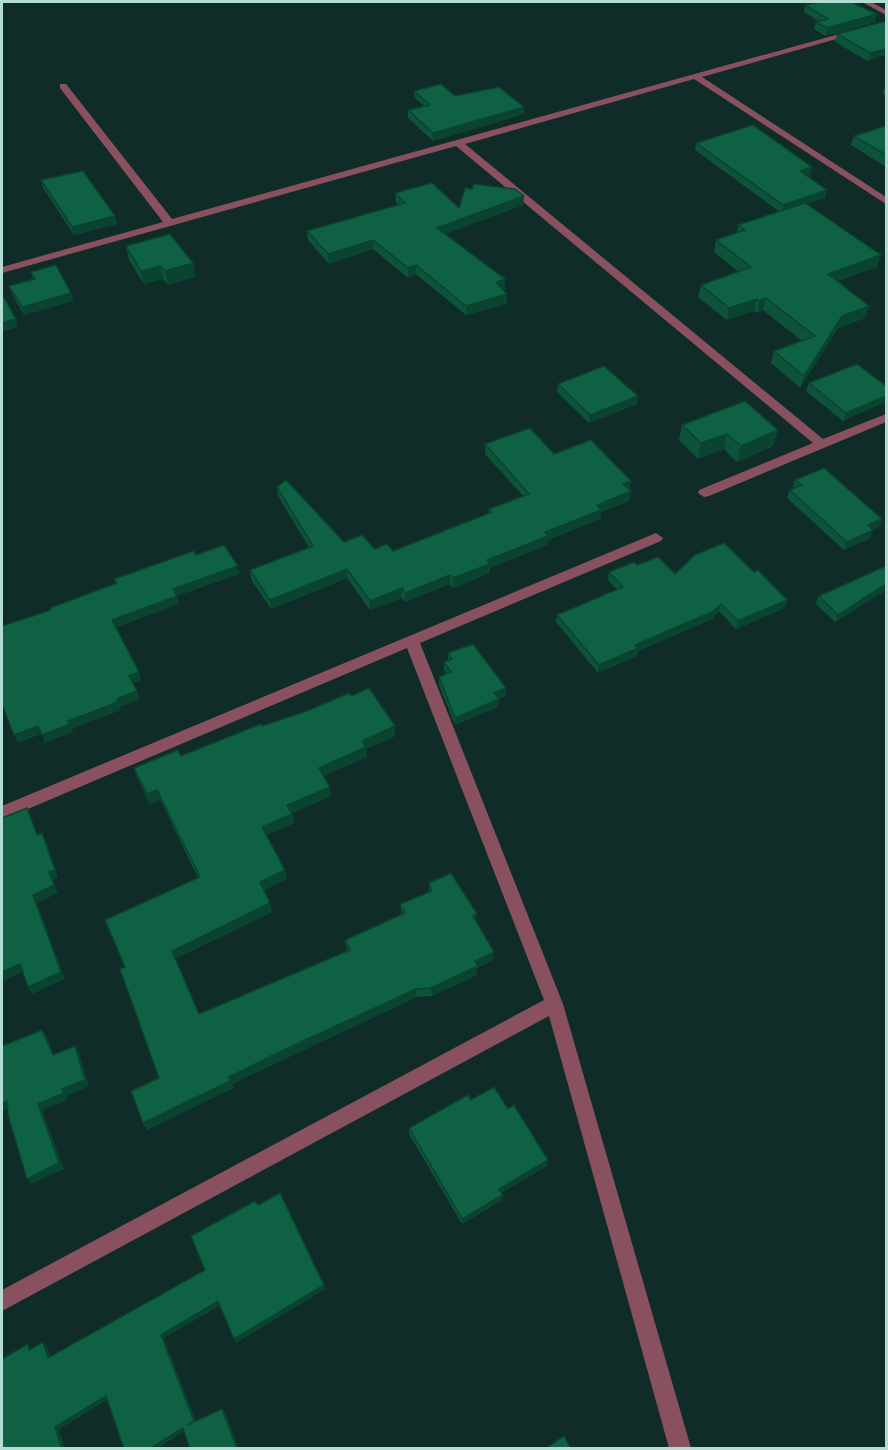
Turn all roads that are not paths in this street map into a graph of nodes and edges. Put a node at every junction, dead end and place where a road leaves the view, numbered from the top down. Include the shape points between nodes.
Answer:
1 (866, 2) edge
2 (886, 13) edge
3 (886, 23) edge
4 (695, 76) junction
5 (63, 86) dead end
6 (458, 142) junction
7 (886, 201) edge
8 (169, 223) junction
9 (2, 270) edge
10 (886, 418) edge
11 (822, 444) junction
12 (704, 493) dead end
13 (656, 538) dead end
14 (412, 642) junction
15 (2, 813) edge
16 (554, 1004) junction
17 (2, 1301) edge
18 (680, 1449) edge

1 - 2 street
3 - 4 street
4 - 6 street
4 - 7 street
5 - 8 street
6 - 8 street
6 - 11 street
8 - 9 street
10 - 11 street
11 - 12 street
13 - 14 street
14 - 15 street
14 - 16 street
16 - 17 street
16 - 18 street

